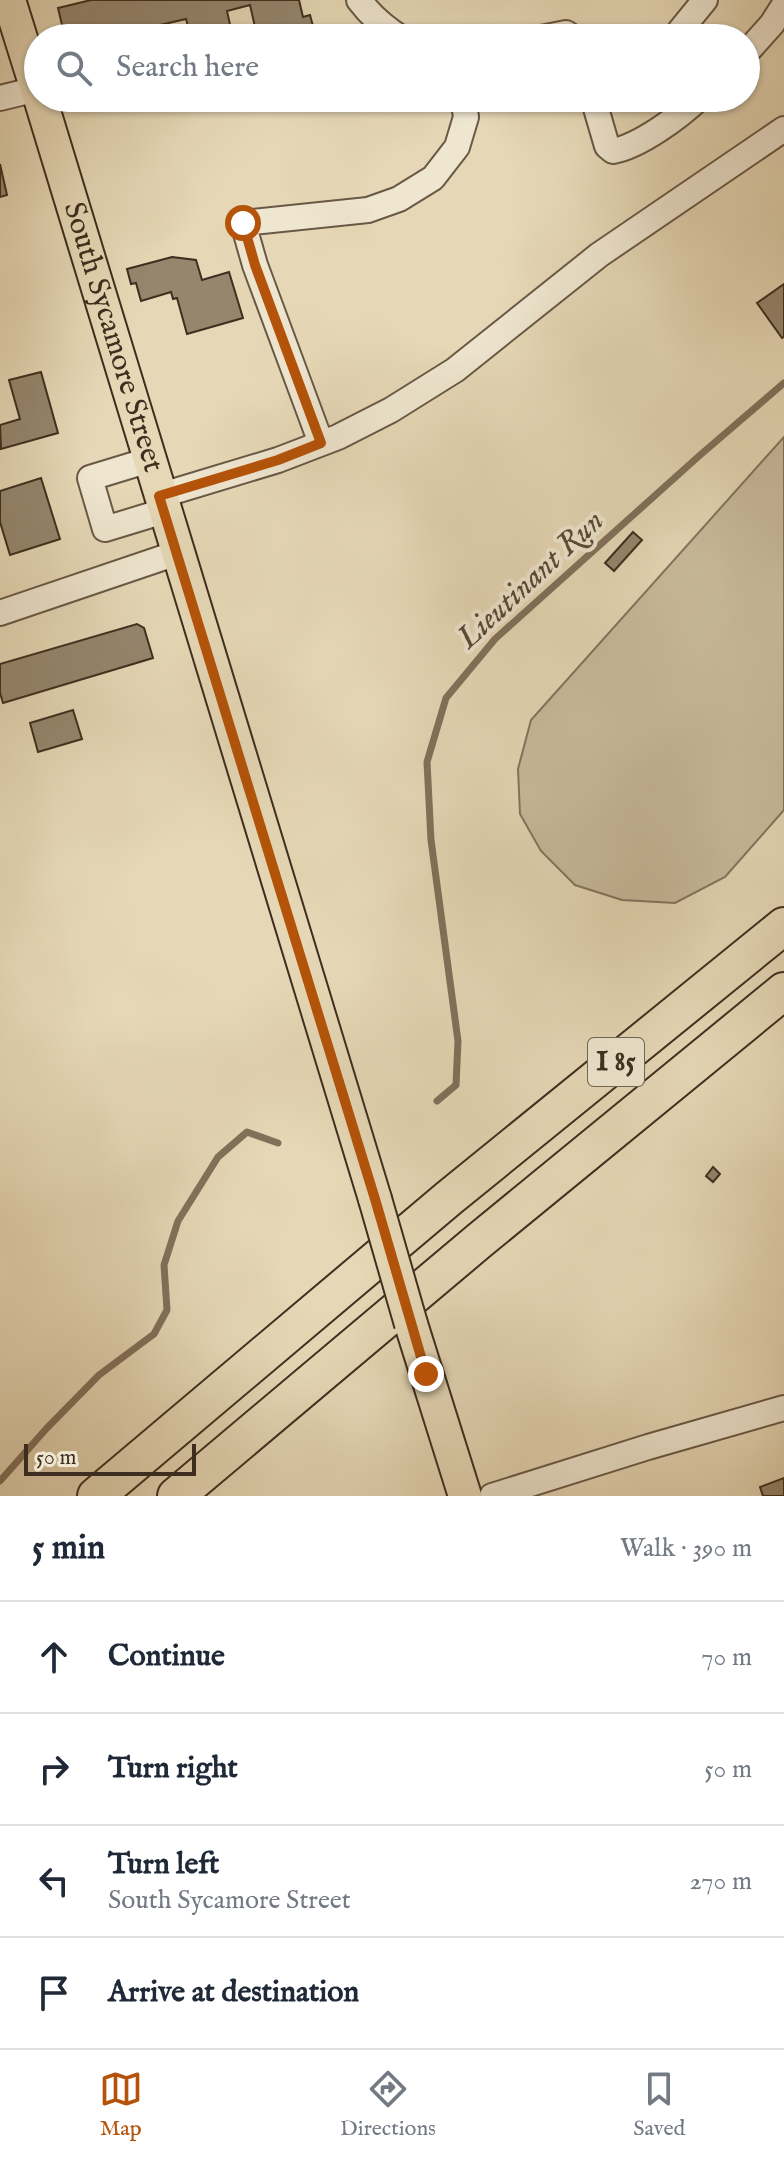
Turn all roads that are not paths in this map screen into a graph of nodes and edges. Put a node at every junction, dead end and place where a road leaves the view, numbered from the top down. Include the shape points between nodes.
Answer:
1 (9, 0) edge
2 (359, 0) edge
3 (705, 0) edge
4 (784, 5) edge
5 (382, 24) edge
6 (685, 24) edge
7 (760, 37) edge
8 (24, 48) edge
9 (24, 95) edge
10 (0, 98) edge
11 (44, 112) edge
12 (465, 112) edge
13 (597, 112) edge
14 (683, 112) edge
15 (784, 129) edge
16 (321, 443) junction
17 (149, 460) junction
18 (162, 503) junction
19 (177, 553) junction
20 (0, 613) edge
21 (784, 926) edge
22 (784, 991) edge
23 (784, 1408) edge
24 (96, 1496) edge
25 (176, 1496) edge
26 (465, 1496) edge
27 (492, 1496) edge

1 - 8 main road, South Sycamore Street
2 - 5 street
3 - 6 street
4 - 7 street
9 - 10 street
11 - 17 main road, South Sycamore Street
12 - 16 street via 457,147 433,178 399,199 368,210 243,223
13 - 14 street via 613,151 654,133
15 - 16 street via 599,255 455,370 391,410
16 - 18 street
17 - 18 main road, South Sycamore Street
17 - 18 street via 90,478 105,529
18 - 19 main road, South Sycamore Street
19 - 20 street
19 - 26 main road, South Sycamore Street, bridge
21 - 24 highway, I 85 via 437,1208
22 - 25 highway, I 85
23 - 27 street

